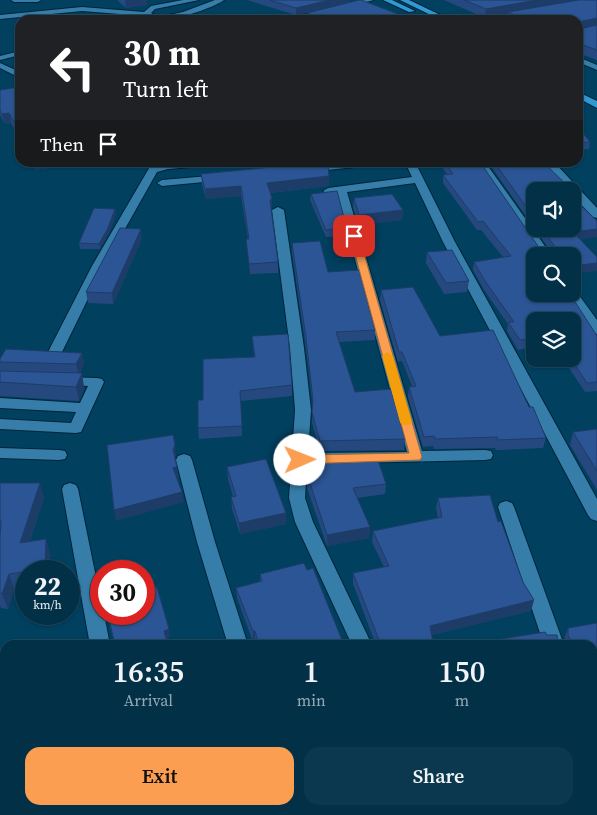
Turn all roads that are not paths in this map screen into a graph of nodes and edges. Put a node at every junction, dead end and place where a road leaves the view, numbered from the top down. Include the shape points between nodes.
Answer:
1 (14, 0) edge
2 (38, 0) edge
3 (196, 0) edge
4 (221, 0) edge
5 (371, 0) edge
6 (386, 0) edge
7 (403, 0) edge
8 (58, 2) dead end
9 (82, 9) junction
10 (538, 11) edge
11 (146, 14) junction
12 (15, 15) edge
13 (17, 15) edge
14 (151, 15) edge
15 (179, 15) edge
16 (309, 15) edge
17 (419, 15) edge
18 (436, 15) edge
19 (517, 15) edge
20 (0, 17) edge
21 (15, 54) edge
22 (0, 58) edge
23 (583, 61) edge
24 (0, 65) edge
25 (596, 66) edge
26 (15, 72) edge
27 (583, 88) edge
28 (597, 95) edge
29 (583, 98) edge
30 (597, 105) edge
31 (164, 167) edge
32 (326, 167) edge
33 (412, 167) edge
34 (484, 167) edge
35 (553, 167) edge
36 (297, 170) edge
37 (230, 177) edge
38 (418, 179) junction
39 (162, 183) dead end
40 (278, 210) dead end
41 (597, 215) edge
42 (540, 247) edge
43 (578, 302) edge
44 (597, 330) edge
45 (54, 354) edge
46 (48, 380) edge
47 (0, 403) edge
48 (86, 408) junction
49 (0, 424) edge
50 (0, 453) edge
51 (60, 455) dead end
52 (485, 455) dead end
53 (416, 457) junction
54 (184, 460) dead end
55 (300, 460) junction
56 (70, 489) dead end
57 (506, 507) dead end
58 (597, 514) edge
59 (99, 640) edge
60 (236, 640) edge
61 (360, 640) edge
62 (552, 640) edge

1 - 2 street
3 - 11 street via 154,7
4 - 15 street
5 - 16 street
6 - 17 highway
7 - 18 highway
8 - 9 street via 98,3
9 - 11 street
9 - 13 street
10 - 19 street
11 - 14 street
12 - 20 street
21 - 22 street
23 - 25 street
24 - 26 street
27 - 28 highway
29 - 30 highway
31 - 45 street via 153,170 98,266
32 - 36 street
33 - 38 street
34 - 42 street
35 - 41 street
37 - 39 street
38 - 53 street via 335,190
38 - 58 street via 462,267
40 - 55 street via 300,375 303,410
43 - 44 street
46 - 48 street via 97,382
47 - 48 street
48 - 49 street via 76,428
50 - 51 street
52 - 53 street
53 - 55 street
54 - 60 street
55 - 61 street via 297,498 304,522
56 - 59 street
57 - 62 street

